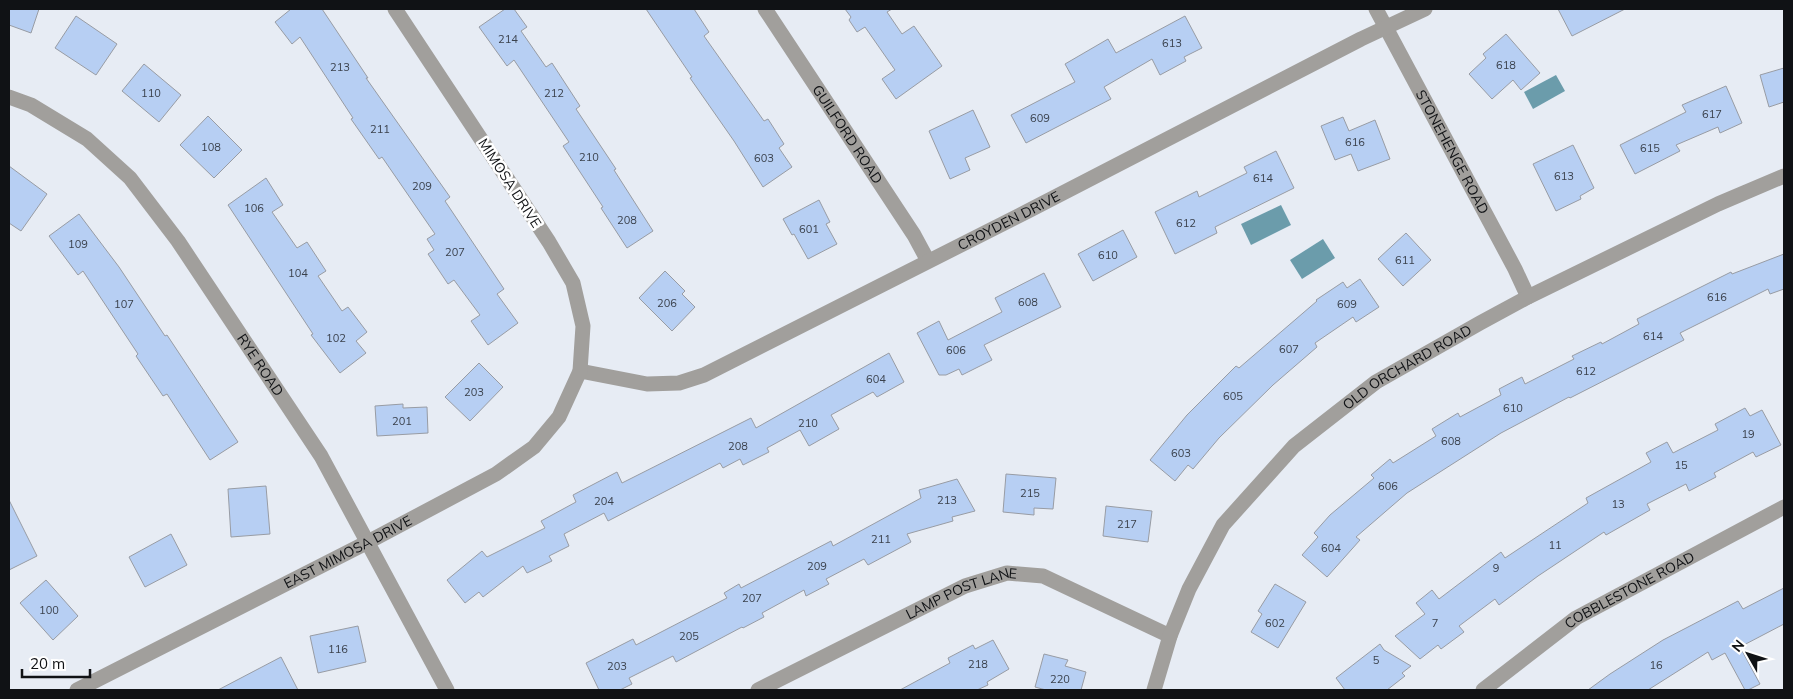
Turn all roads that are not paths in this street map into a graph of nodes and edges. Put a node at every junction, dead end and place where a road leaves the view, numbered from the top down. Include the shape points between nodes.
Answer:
1 (395, 9) edge
2 (765, 9) edge
3 (1376, 9) edge
4 (1425, 9) edge
5 (1386, 27) junction
6 (9, 97) edge
7 (1784, 176) edge
8 (928, 261) junction
9 (1528, 297) junction
10 (580, 372) junction
11 (1784, 506) edge
12 (368, 542) junction
13 (1170, 636) junction
14 (78, 690) edge
15 (448, 690) edge
16 (758, 690) edge
17 (1154, 690) edge
18 (1483, 690) edge

1 - 10 street, MIMOSA DRIVE via 573,283 583,326
2 - 8 street, GUILFORD ROAD
3 - 5 street, STONEHENGE ROAD
4 - 5 street, CROYDEN DRIVE
5 - 8 street, CROYDEN DRIVE
5 - 9 street, STONEHENGE ROAD
6 - 12 street, RYE ROAD via 31,105 86,139 130,178 178,241 321,456
7 - 9 street, OLD ORCHARD ROAD via 1718,204
8 - 10 street, CROYDEN DRIVE via 704,375 678,383 647,384
9 - 13 street, OLD ORCHARD ROAD via 1376,382 1294,446 1223,525
10 - 12 street, EAST MIMOSA DRIVE via 559,417 534,447 496,474
11 - 18 street, COBBLESTONE ROAD via 1576,618
12 - 14 street, EAST MIMOSA DRIVE
12 - 15 street, RYE ROAD
13 - 16 street, LAMP POST LANE via 1043,576 1006,573 965,586
13 - 17 street, OLD ORCHARD ROAD

